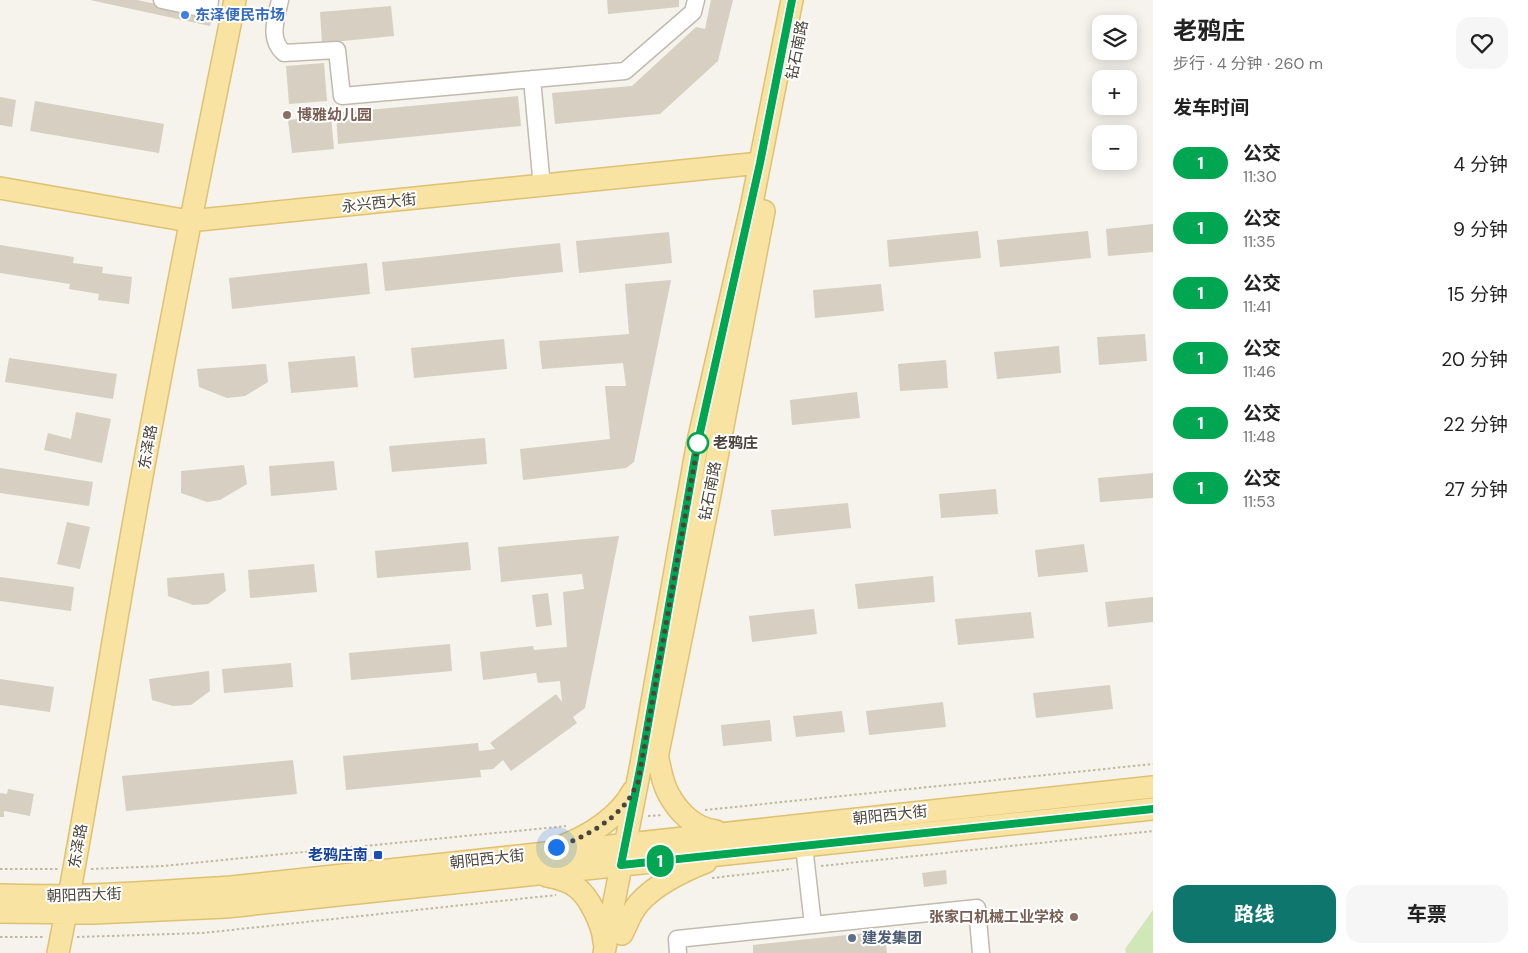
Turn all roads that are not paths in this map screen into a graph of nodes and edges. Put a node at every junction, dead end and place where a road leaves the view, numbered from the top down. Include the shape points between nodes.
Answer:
1 (162, 0) edge
2 (210, 0) edge
3 (235, 0) edge
4 (280, 0) edge
5 (696, 0) edge
6 (792, 0) edge
7 (806, 0) edge
8 (532, 79) junction
9 (760, 163) junction
10 (542, 186) junction
11 (0, 188) edge
12 (189, 221) junction
13 (657, 755) junction
14 (638, 782) junction
15 (1153, 787) edge
16 (1153, 809) edge
17 (731, 832) junction
18 (633, 843) junction
19 (804, 846) junction
20 (735, 853) junction
21 (540, 863) junction
22 (628, 864) junction
23 (0, 895) edge
24 (68, 904) junction
25 (0, 912) edge
26 (813, 925) junction
27 (612, 948) edge
28 (58, 953) edge
29 (678, 953) edge
30 (981, 953) edge

1 - 2 street via 208,10
3 - 12 main road, 东泽路
4 - 8 street via 274,30 277,47 284,53 337,50 342,96
5 - 8 street via 693,12 625,71
6 - 9 main road, 钻石南路
7 - 13 main road, 钻石南路
8 - 10 street
9 - 10 main road, 永兴西大街
9 - 14 main road, 钻石南路 via 697,446
10 - 12 main road, 永兴西大街
11 - 12 main road, 永兴西大街
12 - 24 main road, 东泽路
13 - 17 main road via 667,792 690,822 707,830
13 - 18 main road, 钻石南路
14 - 18 main road, 钻石南路
14 - 21 main road via 627,802 606,822
15 - 17 main road, 朝阳西大街
16 - 19 main road, 朝阳西大街
17 - 18 main road, 朝阳西大街
18 - 21 main road, 朝阳西大街
18 - 22 main road, 钻石南路
19 - 20 main road, 朝阳西大街
19 - 26 street
20 - 22 main road, 朝阳西大街
20 - 27 main road via 687,870 648,894 638,904
21 - 22 main road, 朝阳西大街
21 - 24 main road, 朝阳西大街 via 231,887
21 - 27 main road via 581,892
22 - 27 main road, 钻石南路
23 - 24 main road, 朝阳西大街
24 - 25 main road, 朝阳西大街
24 - 28 main road, 东泽路
26 - 29 street via 677,939
26 - 30 street via 977,908

